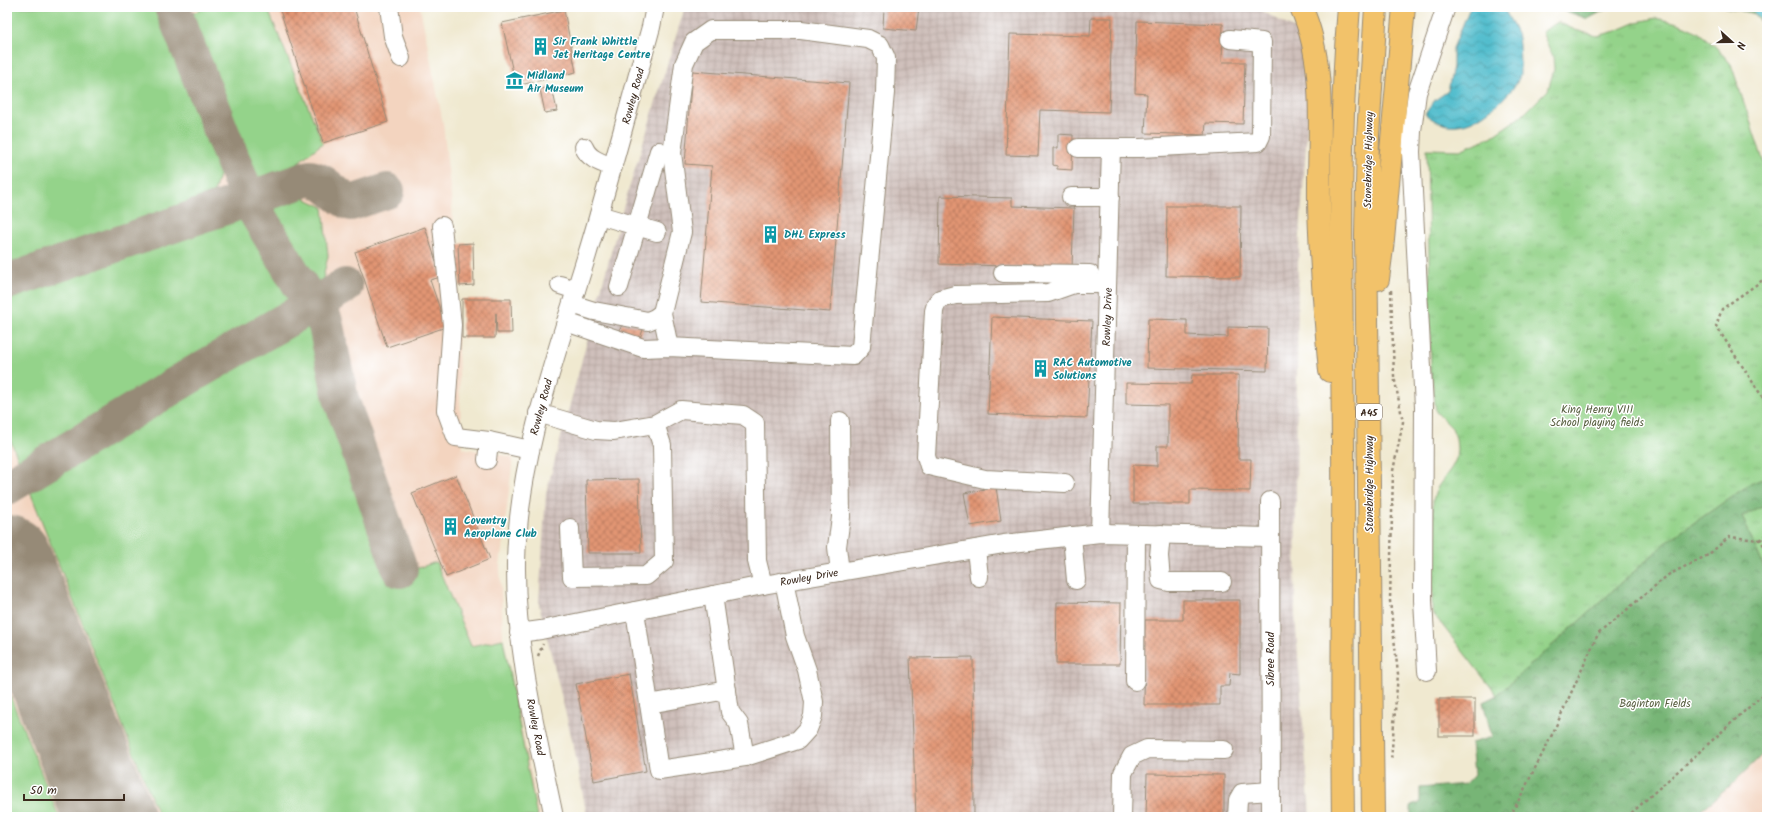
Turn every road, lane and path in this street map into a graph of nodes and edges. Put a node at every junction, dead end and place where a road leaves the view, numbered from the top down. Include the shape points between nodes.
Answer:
1 (389, 7) edge
2 (655, 7) edge
3 (1301, 7) edge
4 (1349, 7) edge
5 (1376, 7) edge
6 (1404, 7) edge
7 (1446, 7) edge
8 (1230, 40) dead end
9 (400, 58) dead end
10 (584, 147) dead end
11 (1078, 148) dead end
12 (1111, 148) junction
13 (659, 151) dead end
14 (613, 167) junction
15 (1071, 197) dead end
16 (1110, 197) junction
17 (599, 215) junction
18 (442, 226) dead end
19 (637, 226) junction
20 (658, 232) dead end
21 (1003, 272) dead end
22 (1767, 277) edge
23 (1108, 279) junction
24 (1391, 283) dead end
25 (619, 287) dead end
26 (569, 293) junction
27 (662, 313) junction
28 (566, 322) junction
29 (669, 347) junction
30 (1368, 352) junction
31 (1767, 404) edge
32 (538, 413) junction
33 (840, 421) dead end
34 (655, 424) junction
35 (489, 441) junction
36 (530, 450) junction
37 (1344, 453) junction
38 (487, 460) dead end
39 (1066, 483) dead end
40 (1270, 501) dead end
41 (570, 528) dead end
42 (1100, 533) junction
43 (1136, 534) junction
44 (1161, 534) junction
45 (1767, 535) edge
46 (1072, 536) junction
47 (1270, 537) junction
48 (1760, 540) junction
49 (976, 549) junction
50 (1767, 550) edge
51 (840, 572) junction
52 (979, 577) dead end
53 (1076, 580) dead end
54 (784, 581) junction
55 (1222, 582) dead end
56 (763, 585) junction
57 (713, 595) junction
58 (635, 611) junction
59 (520, 632) junction
60 (1427, 671) dead end
61 (1135, 681) dead end
62 (727, 690) junction
63 (1767, 691) edge
64 (649, 704) junction
65 (1224, 750) dead end
66 (745, 757) junction
67 (1391, 767) dead end
68 (1271, 791) junction
69 (554, 817) edge
70 (1122, 817) edge
71 (1237, 817) edge
72 (1271, 817) edge
73 (1343, 817) edge
74 (1373, 817) edge
75 (1510, 817) edge
76 (1627, 817) edge

1 - 9 street via 393,36
2 - 14 street, Rowley Road
3 - 37 highway via 1311,36 1317,72 1323,291 1332,395
4 - 37 highway, A45 via 1344,65 1342,204
5 - 30 highway, Stonebridge Highway / A45 via 1368,136
6 - 30 highway via 1383,240
7 - 60 street via 1417,93 1411,152 1424,407 1423,600
8 - 12 street via 1262,42 1261,136 1258,142
10 - 14 street via 586,153 600,163
11 - 12 street
12 - 16 street, Rowley Drive
13 - 19 street
14 - 17 street, Rowley Road
15 - 16 street
16 - 23 street, Rowley Drive
17 - 19 street
17 - 26 street, Rowley Road
18 - 35 street via 452,325 446,410 456,436
19 - 20 street
19 - 25 street
21 - 23 street
22 - 31 path via 1722,309 1716,326
23 - 39 street via 1074,284 1048,293 955,295 940,299 934,311 926,456 929,466 985,479
23 - 42 street, Rowley Drive
24 - 67 path via 1394,376 1403,422 1393,471 1390,601 1398,674
26 - 27 street via 594,311 648,321
26 - 28 street, Rowley Road
27 - 29 street
27 - 29 street via 682,232 672,153 684,64 694,42 711,30 801,30 868,39 880,46 886,58 885,93 861,347 853,356
28 - 29 street via 643,348
28 - 32 street, Rowley Road
30 - 74 highway, Stonebridge Highway / A45
32 - 34 street via 596,430 614,431
32 - 36 street, Rowley Road
33 - 51 street via 841,517 837,547
34 - 41 street via 662,445 664,561 646,576 572,577
34 - 56 street via 681,410 743,415 756,423 757,561
35 - 36 street
35 - 38 street
36 - 59 street, Rowley Road via 519,515 516,563
37 - 73 highway, A45
40 - 47 street, Sibree Road
42 - 43 street, Rowley Drive
42 - 46 street, Rowley Drive
43 - 44 street, Rowley Drive
43 - 61 street
44 - 47 street, Rowley Drive
44 - 55 street via 1161,580
45 - 48 path
46 - 49 street, Rowley Drive
46 - 53 street
47 - 68 street, Sibree Road
48 - 50 path
48 - 75 path via 1729,537 1708,555 1668,575 1598,634 1550,739
49 - 51 street, Rowley Drive
49 - 52 street
51 - 54 street, Rowley Drive
54 - 56 street, Rowley Drive
54 - 66 street via 795,636 807,670 814,702 813,716 808,730 798,740
56 - 57 street, Rowley Drive
57 - 58 street, Rowley Drive
57 - 62 street
58 - 59 street, Rowley Drive
58 - 64 street
59 - 69 street, Rowley Road
62 - 64 street
62 - 66 street via 730,712 740,724
63 - 76 path
64 - 66 street via 659,770
65 - 70 street via 1147,749 1132,756 1124,773
68 - 71 street via 1242,793 1238,800
68 - 72 street, Sibree Road

